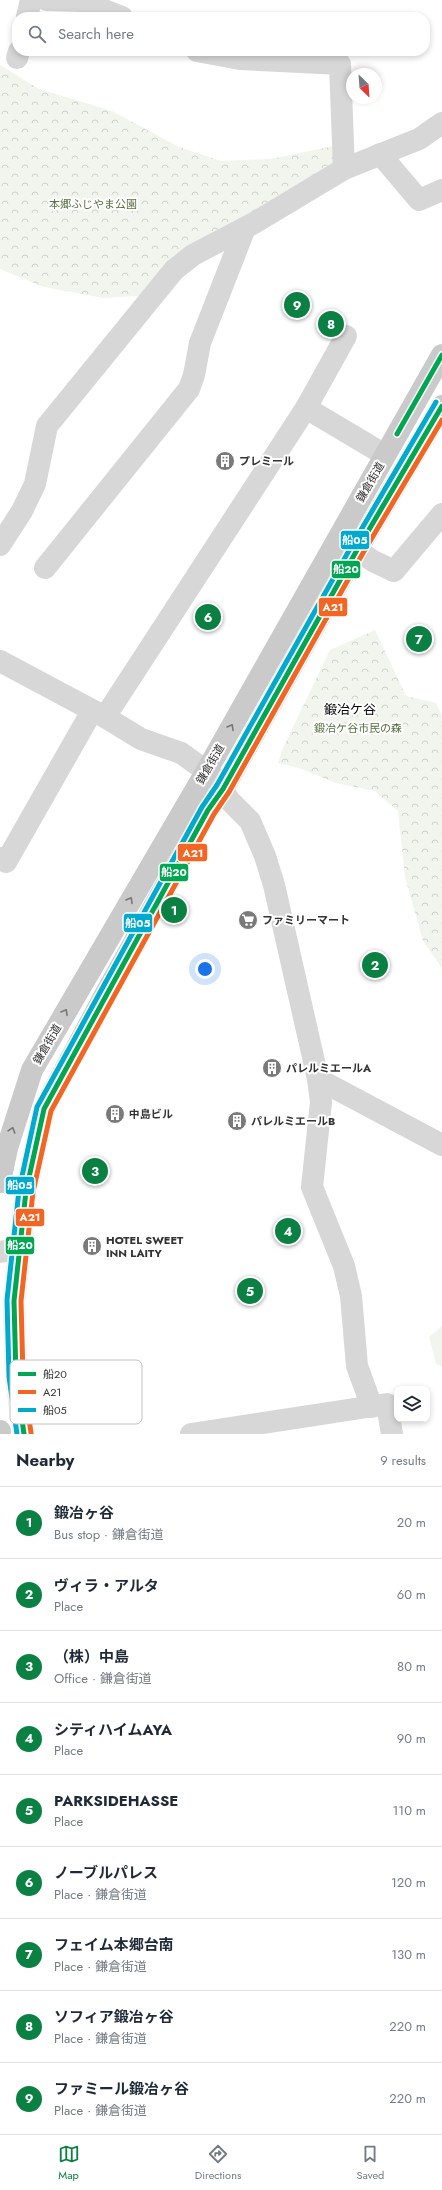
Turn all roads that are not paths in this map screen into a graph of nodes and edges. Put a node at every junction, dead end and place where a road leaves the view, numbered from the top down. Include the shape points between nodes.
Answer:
1 (32, 0) edge
2 (47, 0) edge
3 (28, 12) edge
4 (109, 12) edge
5 (224, 56) edge
6 (442, 123) edge
7 (380, 154) junction
8 (344, 170) junction
9 (442, 190) edge
10 (244, 228) junction
11 (346, 336) dead end
12 (442, 355) edge
13 (442, 406) edge
14 (306, 408) junction
15 (385, 456) junction
16 (442, 514) edge
17 (0, 545) edge
18 (357, 550) junction
19 (45, 568) dead end
20 (0, 661) edge
21 (98, 714) junction
22 (206, 772) junction
23 (223, 789) junction
24 (0, 858) edge
25 (318, 1079) junction
26 (442, 1145) edge
27 (0, 1182) edge
28 (9, 1250) edge
29 (16, 1360) edge
30 (372, 1407) junction
31 (23, 1424) edge
32 (238, 1430) edge
33 (24, 1434) edge
34 (191, 1434) edge
35 (392, 1434) edge

1 - 3 street
2 - 4 street via 81,1
5 - 8 street via 340,64
6 - 7 street via 420,139
7 - 8 street
7 - 9 street via 419,200
8 - 10 street
10 - 17 street via 193,255 174,270 47,426 35,484 22,511
10 - 19 street via 200,343 189,389
11 - 14 street
12 - 15 main road, 鎌倉街道
13 - 18 main road, 鎌倉街道
14 - 15 street
14 - 21 street
22 -> 15 main road, 鎌倉街道
16 - 18 street via 394,571
18 - 23 main road, 鎌倉街道
20 - 21 street
21 - 22 street via 141,739 181,753
21 - 24 street via 6,862
22 - 23 street via 217,780
27 -> 22 main road, 鎌倉街道 via 7,1148 32,1070
23 - 25 street via 232,804 250,821 265,856 274,885
23 - 28 main road, 鎌倉街道 via 208,810 108,988 44,1109 26,1192
25 - 26 street
25 - 30 street via 321,1102 312,1187 344,1266 351,1296 357,1366
28 - 29 main road, 鎌倉街道
30 - 32 street
30 - 35 street via 387,1404
31 - 33 main road, 鎌倉街道
32 - 34 street

